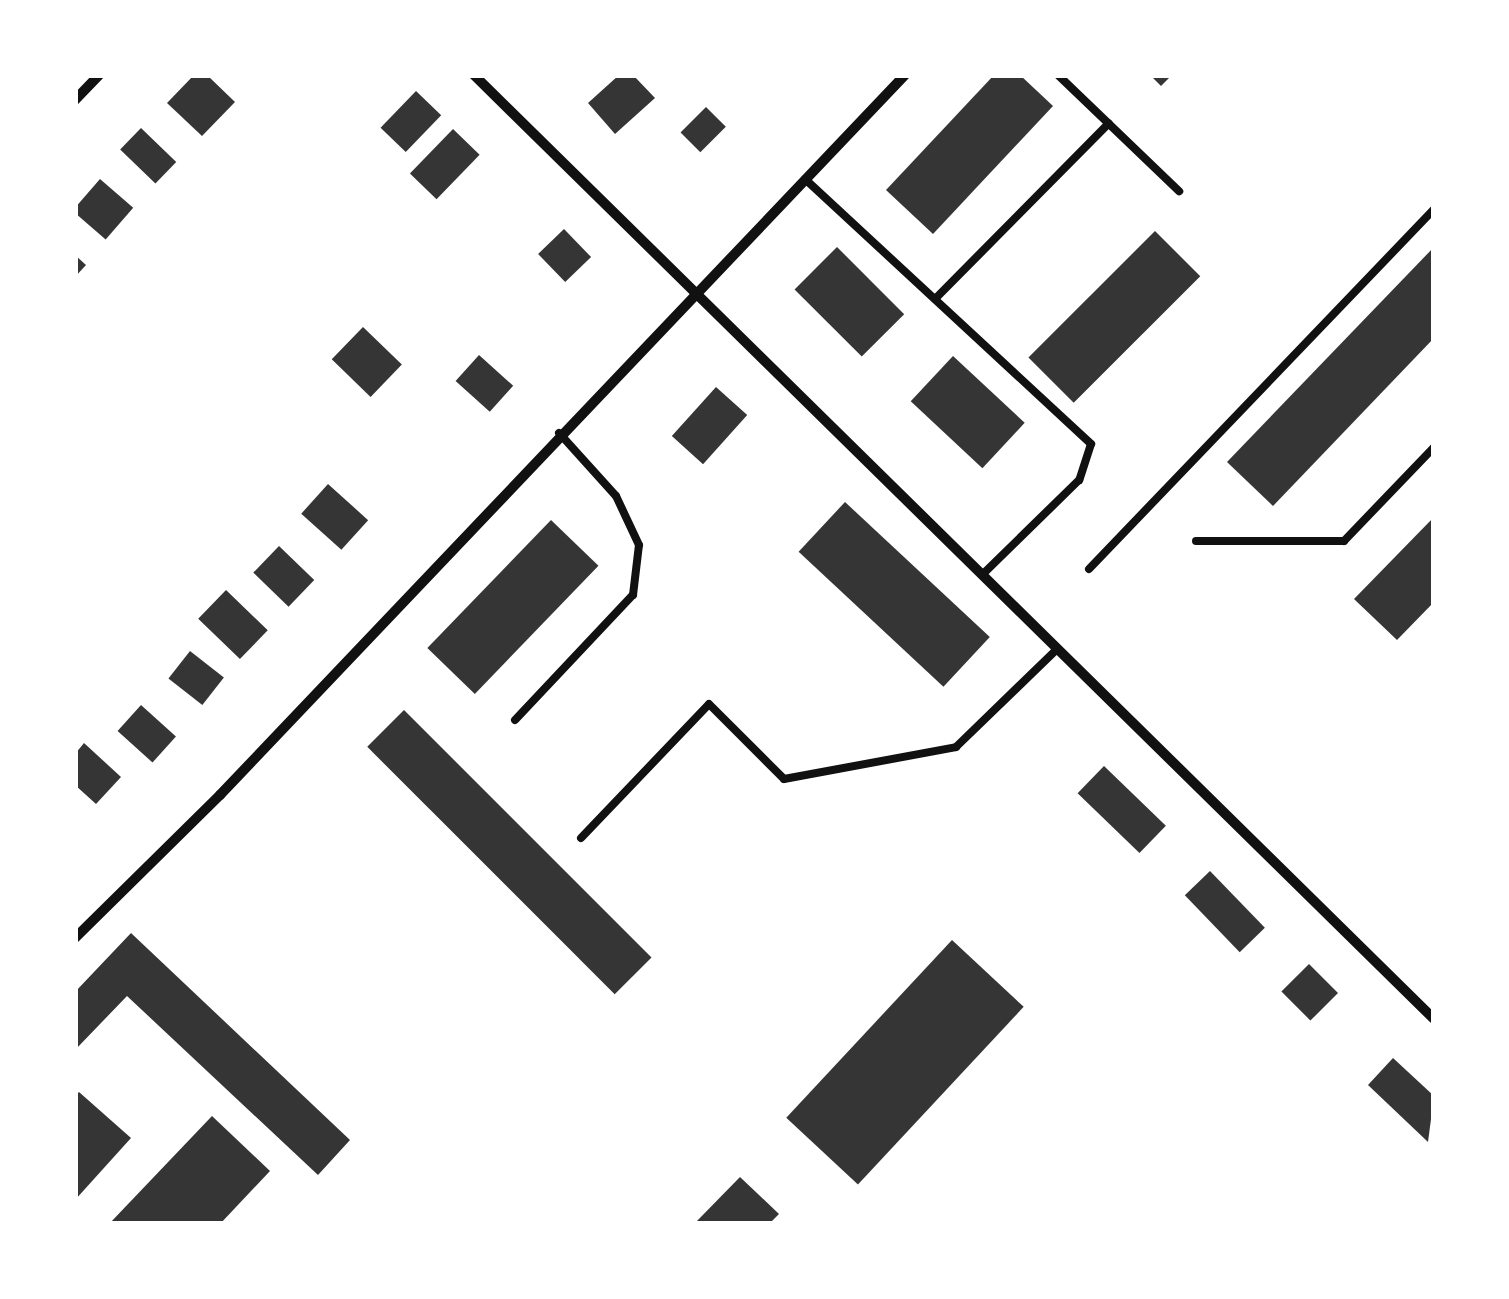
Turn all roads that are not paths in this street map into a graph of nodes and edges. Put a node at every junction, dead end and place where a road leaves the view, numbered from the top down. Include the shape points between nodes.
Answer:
1 (99, 75) edge
2 (474, 75) edge
3 (905, 75) edge
4 (1058, 75) edge
5 (75, 100) edge
6 (1109, 124) junction
7 (805, 179) junction
8 (1178, 192) dead end
9 (1434, 209) edge
10 (694, 293) junction
11 (936, 300) junction
12 (559, 433) junction
13 (1434, 448) edge
14 (1196, 541) dead end
15 (1089, 570) dead end
16 (982, 576) junction
17 (1057, 649) junction
18 (515, 720) dead end
19 (582, 838) dead end
20 (75, 938) edge
21 (1434, 1018) edge

1 - 5 street
2 - 10 street
3 - 7 street
4 - 6 lane
6 - 8 lane
6 - 11 lane
7 - 10 street
7 - 11 lane
9 - 15 lane
10 - 12 street
10 - 16 street
11 - 16 lane via 1091,444 1079,480
12 - 18 lane via 616,496 639,546 632,596
12 - 20 street via 220,795
13 - 14 lane via 1344,541
16 - 17 street
17 - 19 lane via 956,747 784,779 710,704
17 - 21 street

